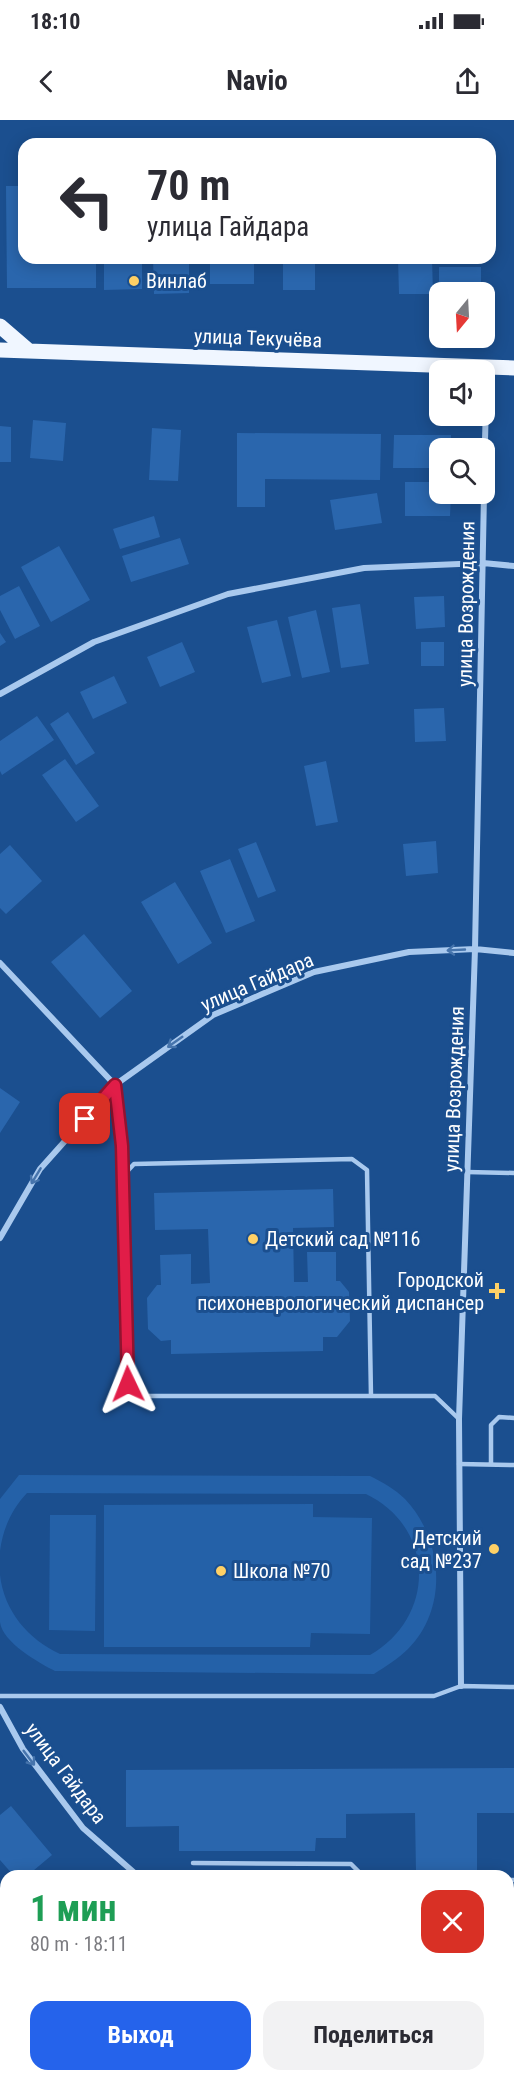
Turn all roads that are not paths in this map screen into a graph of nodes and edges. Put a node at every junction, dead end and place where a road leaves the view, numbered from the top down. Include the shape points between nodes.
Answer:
1 (0, 326) edge
2 (0, 350) edge
3 (29, 351) junction
4 (429, 365) edge
5 (495, 367) edge
6 (514, 368) edge
7 (484, 504) edge
8 (483, 563) junction
9 (514, 566) edge
10 (0, 694) edge
11 (475, 949) junction
12 (514, 953) edge
13 (0, 963) edge
14 (115, 1085) junction
15 (467, 1172) junction
16 (514, 1173) edge
17 (122, 1177) junction
18 (0, 1238) edge
19 (371, 1396) junction
20 (514, 1418) edge
21 (459, 1419) junction
22 (459, 1464) junction
23 (491, 1464) junction
24 (514, 1465) edge
25 (461, 1686) junction
26 (514, 1687) edge
27 (0, 1696) edge
28 (0, 1707) edge
29 (193, 1863) dead end
30 (131, 1870) edge
31 (357, 1870) edge

1 - 3 main road
2 - 3 main road, улица Текучёва
3 - 4 main road, улица Текучёва
5 - 6 main road, улица Текучёва
7 - 8 street, улица Возрождения
8 - 9 street
8 - 10 street via 364,568 228,594 94,642
8 - 11 street, улица Возрождения
11 - 12 street, улица Гайдара
11 -> 14 street, улица Гайдара via 409,952 314,972 213,1015
11 - 15 street, улица Возрождения
13 - 14 street
14 - 17 lane
14 -> 18 street, улица Гайдара via 40,1169
15 - 16 lane
15 - 21 street, улица Возрождения
17 - 19 lane via 128,1384 143,1396
17 - 19 lane via 134,1164 352,1159 367,1170
19 - 21 lane via 435,1396
20 - 23 lane via 500,1418 490,1425
21 - 22 street, улица Возрождения
22 - 23 lane
22 - 25 street, улица Возрождения
23 - 24 lane
25 - 26 lane
25 - 27 lane via 434,1696
28 -> 30 street, улица Гайдара via 23,1749 83,1828
29 - 31 lane via 351,1864

